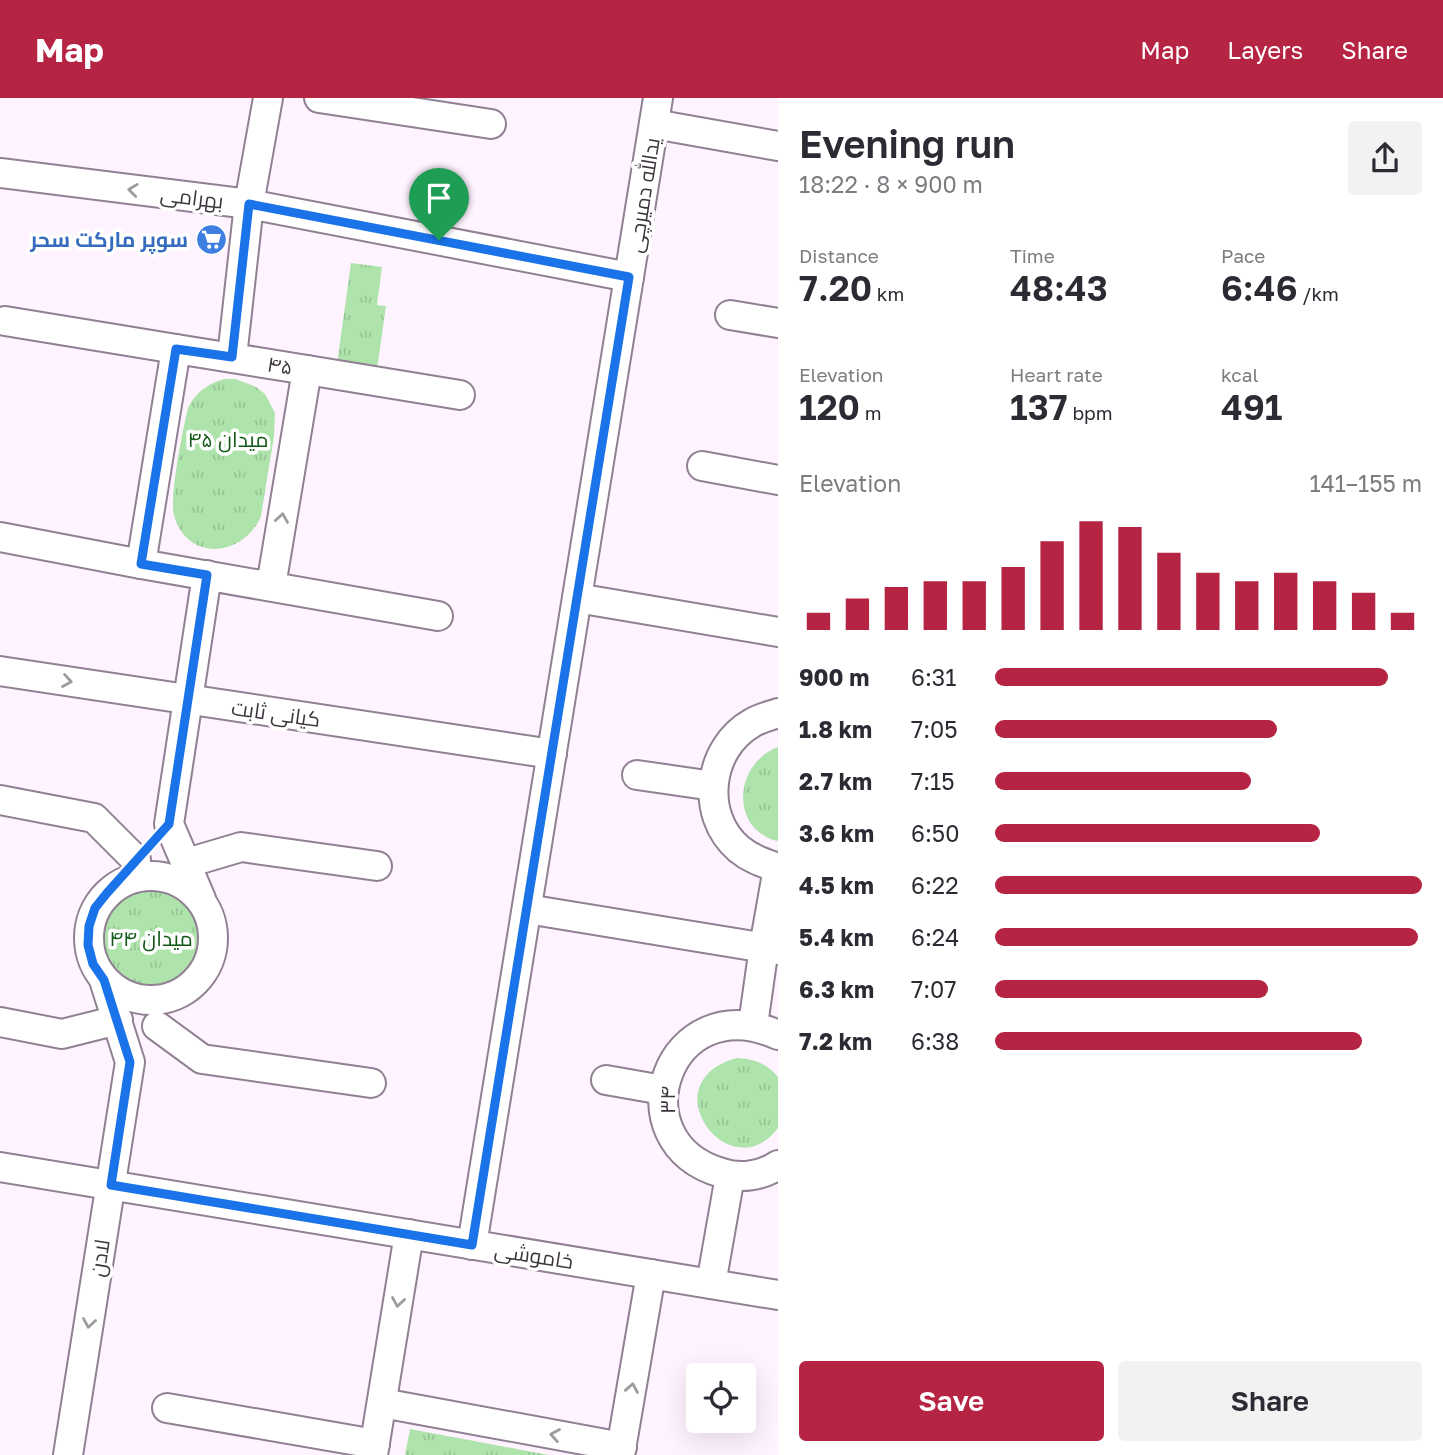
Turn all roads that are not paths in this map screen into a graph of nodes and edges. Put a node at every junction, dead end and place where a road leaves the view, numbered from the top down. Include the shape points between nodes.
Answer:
1 (268, 98) edge
2 (332, 99) edge
3 (656, 111) edge
4 (491, 124) dead end
5 (778, 146) edge
6 (0, 173) edge
7 (249, 204) junction
8 (629, 277) junction
9 (730, 315) dead end
10 (5, 321) dead end
11 (778, 323) edge
12 (176, 349) junction
13 (232, 357) junction
14 (307, 370) junction
15 (460, 395) dead end
16 (702, 466) dead end
17 (778, 480) edge
18 (0, 537) edge
19 (141, 564) junction
20 (207, 575) junction
21 (271, 586) junction
22 (577, 598) junction
23 (438, 616) dead end
24 (778, 632) edge
25 (0, 671) edge
26 (188, 700) junction
27 (778, 713) edge
28 (552, 754) junction
29 (637, 775) dead end
30 (713, 786) junction
31 (0, 800) edge
32 (169, 824) junction
33 (136, 860) junction
34 (187, 863) junction
35 (377, 866) dead end
36 (778, 868) edge
37 (107, 893) junction
38 (201, 900) junction
39 (527, 909) junction
40 (771, 948) edge
41 (104, 980) junction
42 (182, 992) junction
43 (118, 1020) junction
44 (0, 1022) edge
45 (157, 1026) junction
46 (766, 1030) edge
47 (130, 1062) junction
48 (606, 1080) dead end
49 (371, 1083) dead end
50 (663, 1090) junction
51 (778, 1165) edge
52 (0, 1167) edge
53 (730, 1176) junction
54 (111, 1185) junction
55 (409, 1234) junction
56 (472, 1245) junction
57 (651, 1274) junction
58 (711, 1284) junction
59 (778, 1295) edge
60 (382, 1403) junction
61 (167, 1408) dead end
62 (374, 1450) edge
63 (621, 1451) edge
64 (68, 1455) edge

1 - 7 street
2 - 4 street
3 - 5 street
3 - 8 street, یدالله دمیرچی
7 -> 6 street, بهرامی
7 - 8 street, بهرامی
7 - 13 street
8 - 22 street, یدالله دمیرچی
9 - 11 street
10 - 12 street, ۴۵
12 - 13 street, ۴۵
12 - 19 street
13 - 14 street, ۴۵
14 - 15 street
21 -> 14 street, ۴۵
16 - 17 street
18 - 19 street
19 - 20 street
20 - 21 street
20 - 26 street
21 - 23 street
22 - 24 street
22 - 28 street, یدالله دمیرچی
25 -> 26 street, کیانی ثابت
26 - 28 street, کیانی ثابت
26 - 32 street
27 - 30 street via 753,722 732,738 719,761
28 - 39 street, یدالله دمیرچی
29 - 30 street
30 - 36 street via 723,830 737,848
31 - 33 street via 94,817
32 - 33 street
32 - 34 street
33 - 37 street
34 - 35 street via 242,847
34 - 38 street
36 - 40 street
37 - 38 street via 121,882 156,875 173,879
37 - 41 street via 95,908 88,945
38 - 42 street via 211,919 214,940 198,979
39 - 40 street
39 - 56 street, یدالله دمیرچی
40 - 46 street
41 - 42 street via 120,993 141,1000 162,1000
41 - 43 street
42 - 45 street
43 - 44 street via 62,1034
43 - 47 street
45 - 47 street
45 - 49 street via 202,1059
46 - 50 street, ۳۴ via 729,1024 705,1032 685,1046 671,1066
47 - 54 street, لادن
48 - 50 street
50 - 53 street, ۳۴ via 664,1114 686,1155 706,1169
51 - 53 street via 751,1176
52 - 54 street, خاموشی
53 - 58 street
54 - 55 street, خاموشی
54 -> 64 street, لادن
55 - 56 street, خاموشی
55 -> 60 street
56 - 57 street, خاموشی
57 - 58 street, خاموشی
63 -> 57 street
58 - 59 street, خاموشی
60 - 62 street
63 -> 60 street
61 - 62 street

